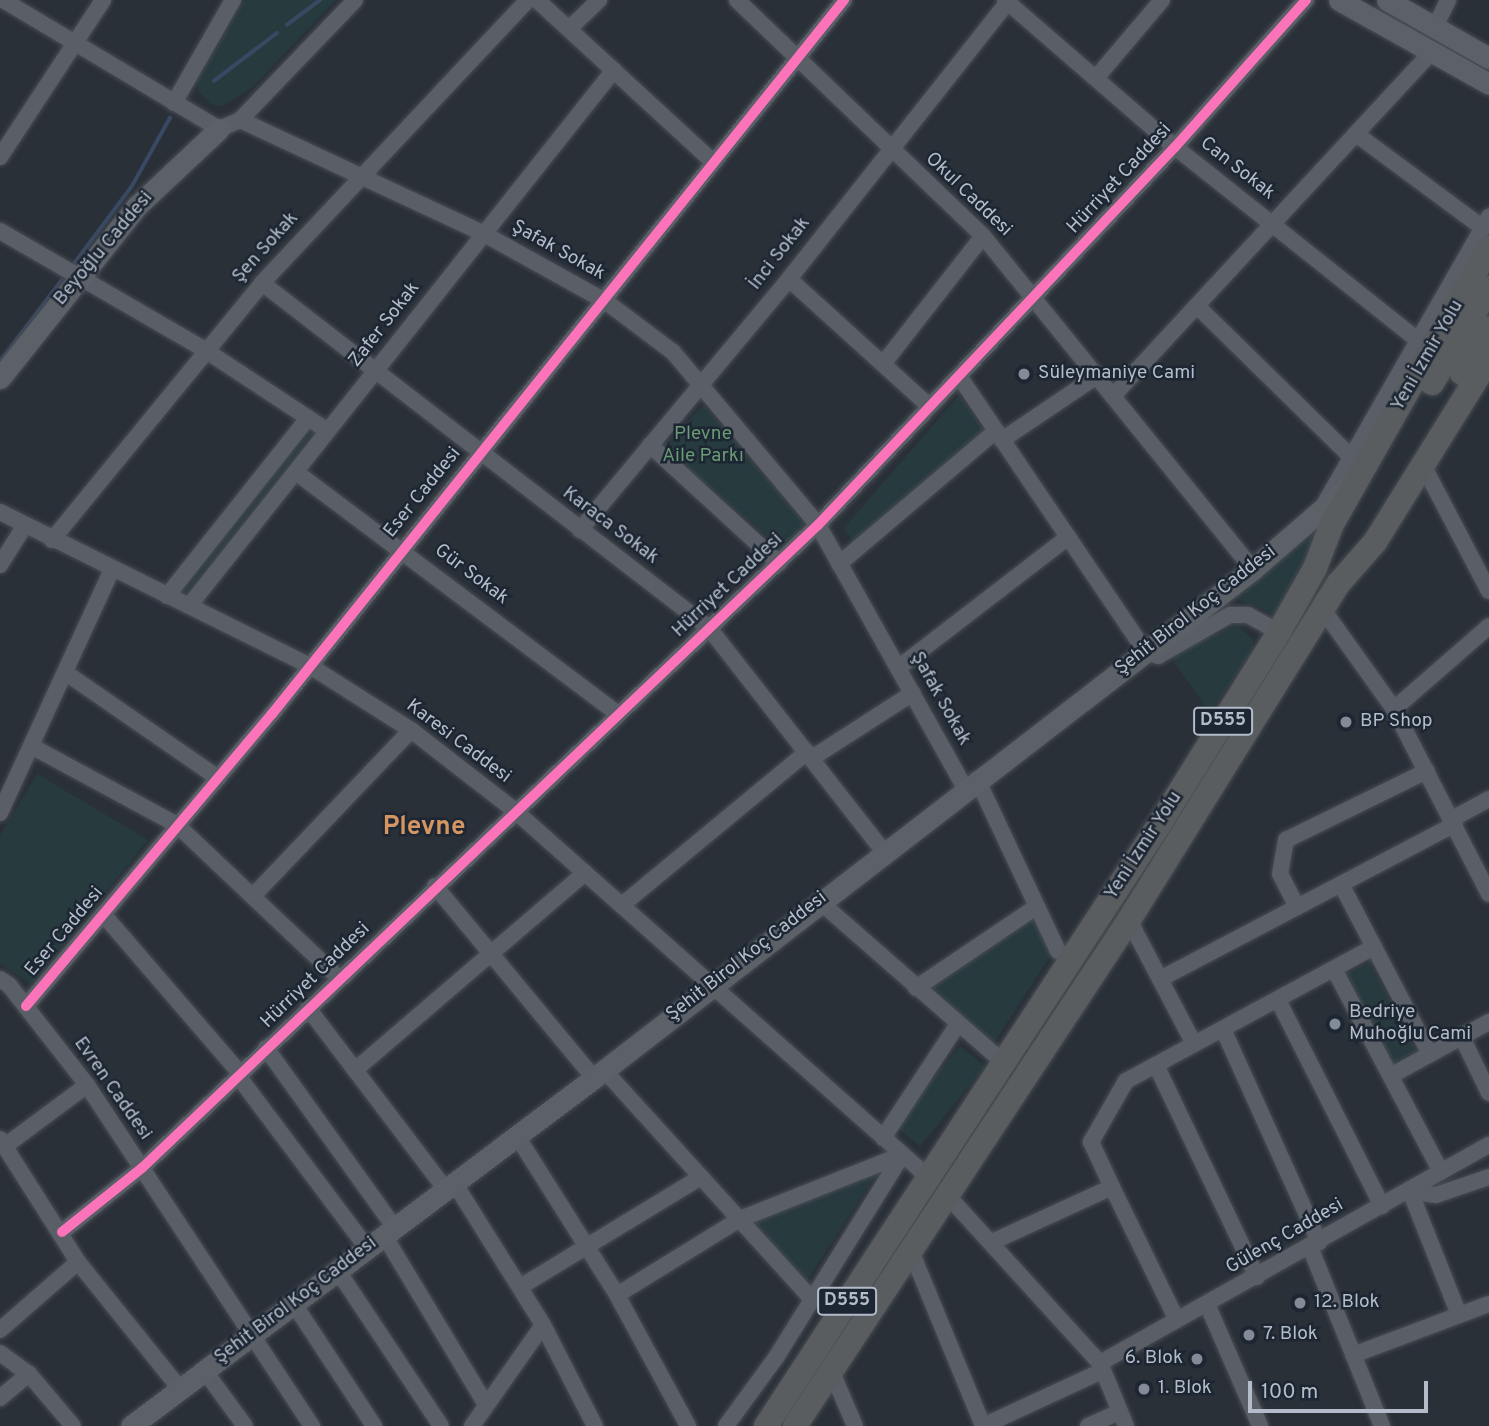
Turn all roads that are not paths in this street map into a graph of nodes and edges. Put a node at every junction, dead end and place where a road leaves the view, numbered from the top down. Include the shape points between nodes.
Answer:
1 (3, 0) edge
2 (103, 0) edge
3 (233, 0) edge
4 (355, 0) edge
5 (528, 0) edge
6 (537, 0) edge
7 (599, 0) edge
8 (737, 0) edge
9 (844, 0) edge
10 (1162, 0) edge
11 (1306, 0) edge
12 (1339, 0) edge
13 (1387, 0) edge
14 (1448, 0) edge
15 (1007, 1) edge
16 (1434, 27) junction
17 (569, 29) junction
18 (75, 45) junction
19 (1432, 52) junction
20 (1489, 58) edge
21 (796, 60) junction
22 (614, 70) junction
23 (1096, 78) junction
24 (1489, 84) edge
25 (174, 103) junction
26 (240, 120) junction
27 (219, 130) junction
28 (1356, 134) junction
29 (1175, 146) junction
30 (889, 148) junction
31 (0, 157) edge
32 (712, 161) junction
33 (360, 176) junction
34 (1273, 224) junction
35 (0, 231) edge
36 (1487, 231) edge
37 (484, 234) junction
38 (984, 236) junction
39 (77, 279) junction
40 (789, 279) junction
41 (262, 283) junction
42 (1489, 288) edge
43 (1033, 298) junction
44 (605, 301) junction
45 (1197, 306) junction
46 (1489, 328) edge
47 (1416, 339) junction
48 (205, 350) junction
49 (1489, 359) edge
50 (883, 364) junction
51 (1, 373) edge
52 (374, 373) junction
53 (959, 376) junction
54 (1097, 376) junction
55 (702, 383) junction
56 (1113, 396) junction
57 (930, 407) junction
58 (308, 418) junction
59 (328, 431) junction
60 (999, 436) junction
61 (650, 445) junction
62 (478, 452) junction
63 (1423, 465) junction
64 (1353, 468) junction
65 (297, 473) junction
66 (0, 512) edge
67 (1361, 521) junction
68 (24, 525) junction
69 (818, 526) junction
70 (580, 530) junction
71 (1068, 537) junction
72 (52, 540) junction
73 (401, 548) junction
74 (779, 563) junction
75 (0, 565) edge
76 (839, 565) junction
77 (1315, 568) junction
78 (112, 569) junction
79 (1253, 569) junction
80 (1339, 583) junction
81 (1489, 591) edge
82 (167, 596) junction
83 (189, 606) junction
84 (1324, 611) junction
85 (1489, 626) edge
86 (709, 628) junction
87 (1279, 632) junction
88 (1145, 651) junction
89 (310, 666) junction
90 (898, 668) junction
91 (66, 673) junction
92 (913, 693) junction
93 (1394, 709) junction
94 (617, 713) junction
95 (411, 730) junction
96 (33, 747) junction
97 (810, 755) junction
98 (1427, 771) junction
99 (218, 778) junction
100 (971, 784) junction
101 (1489, 799) edge
102 (2, 805) edge
103 (514, 810) junction
104 (1453, 822) junction
105 (177, 825) junction
106 (883, 851) junction
107 (585, 873) junction
108 (1341, 884) junction
109 (435, 886) junction
110 (1488, 890) edge
111 (253, 896) junction
112 (819, 901) junction
113 (622, 905) junction
114 (1035, 907) junction
115 (1297, 907) junction
116 (103, 914) junction
117 (1129, 920) junction
118 (1374, 947) junction
119 (1058, 951) dead end
120 (491, 954) junction
121 (1334, 969) junction
122 (339, 978) junction
123 (0, 979) edge
124 (1160, 979) junction
125 (711, 986) junction
126 (916, 988) junction
127 (1278, 1000) junction
128 (26, 1006) junction
129 (308, 1008) junction
130 (1489, 1022) edge
131 (958, 1024) junction
132 (1223, 1030) junction
133 (1462, 1037) junction
134 (1194, 1044) junction
135 (267, 1048) junction
136 (1430, 1054) junction
137 (1002, 1061) junction
138 (1156, 1065) junction
139 (355, 1070) junction
140 (239, 1074) junction
141 (599, 1074) junction
142 (1392, 1075) junction
143 (87, 1085) junction
144 (1489, 1093) edge
145 (517, 1136) junction
146 (883, 1138) junction
147 (2, 1142) edge
148 (1489, 1145) edge
149 (902, 1155) junction
150 (142, 1168) junction
151 (1441, 1172) junction
152 (927, 1176) junction
153 (701, 1177) junction
154 (1489, 1177) edge
155 (451, 1187) junction
156 (1112, 1187) junction
157 (1410, 1191) junction
158 (947, 1195) junction
159 (1382, 1206) junction
160 (740, 1219) junction
161 (389, 1231) junction
162 (62, 1232) junction
163 (992, 1242) junction
164 (1314, 1245) junction
165 (588, 1247) junction
166 (367, 1248) junction
167 (911, 1251) junction
168 (78, 1262) junction
169 (338, 1271) junction
170 (1257, 1277) junction
171 (520, 1287) junction
172 (617, 1295) junction
173 (812, 1299) junction
174 (294, 1304) junction
175 (1207, 1304) junction
176 (1489, 1304) edge
177 (1460, 1315) junction
178 (1177, 1320) junction
179 (543, 1325) junction
180 (0, 1330) edge
181 (251, 1336) junction
182 (0, 1353) edge
183 (1353, 1354) junction
184 (1101, 1367) junction
185 (204, 1370) junction
186 (831, 1370) junction
187 (29, 1374) junction
188 (180, 1389) junction
189 (0, 1398) edge
190 (486, 1405) junction
191 (1123, 1419) edge
192 (477, 1424) edge
193 (73, 1426) edge
194 (131, 1426) edge
195 (245, 1426) edge
196 (313, 1426) edge
197 (374, 1426) edge
198 (442, 1426) edge
199 (595, 1426) edge
200 (688, 1426) edge
201 (726, 1426) edge
202 (766, 1426) edge
203 (795, 1426) edge
204 (855, 1426) edge
205 (983, 1426) edge
206 (1088, 1426) edge
207 (1260, 1426) edge
208 (1382, 1426) edge

1 - 18 street
2 - 18 street
3 - 25 street
4 - 26 street
5 - 33 street, Şen Sokak
6 - 17 street
7 - 17 street
8 - 21 street, Okul Caddesi
9 - 21 street, Eser Caddesi
10 - 23 street
11 - 29 street, Hürriyet Caddesi
12 - 19 main road
13 - 16 main road
14 - 16 street
15 - 23 street, Can Sokak
15 - 30 street, İnci Sokak
16 - 20 main road
17 - 22 street
18 - 25 street
18 - 31 street
19 - 24 main road
19 - 28 street
21 - 30 street, Okul Caddesi
21 - 32 street, Eser Caddesi
22 - 32 street
22 - 37 street, Zafer Sokak
23 - 29 street, Can Sokak
25 - 27 street
26 - 27 street
26 - 33 street, Şafak Sokak
27 - 39 main road, Beyoğlu Caddesi via 138,205
28 - 34 street
28 - 36 street
29 - 34 street, Can Sokak
29 - 43 street, Hürriyet Caddesi
30 - 38 street, Okul Caddesi
30 - 40 street, İnci Sokak
32 - 44 street, Eser Caddesi
33 - 37 street, Şafak Sokak
33 - 41 street, Şen Sokak
34 - 45 street
34 - 47 street, Can Sokak
35 - 39 street
36 - 47 street
36 - 64 highway, Yeni İzmir Yolu / D555
37 - 44 street, Şafak Sokak
37 - 52 street, Zafer Sokak
38 - 43 street, Okul Caddesi
38 - 50 street
39 - 48 street
39 - 51 main road, Beyoğlu Caddesi
40 - 50 street
40 - 55 street, İnci Sokak
41 - 48 street, Şen Sokak
41 - 52 street, Karaca Sokak
42 - 67 highway, Yeni İzmir Yolu
43 - 53 street, Hürriyet Caddesi
43 - 54 street, Okul Caddesi
44 - 55 street, Şafak Sokak via 673,352
44 - 62 street, Eser Caddesi
45 - 56 street
45 - 64 street
46 - 67 highway, Yeni İzmir Yolu
47 - 64 street
48 - 58 street
48 - 72 street, Şen Sokak
49 - 63 highway, Yeni İzmir Yolu / D555
50 - 57 street
52 - 59 street, Zafer Sokak
52 - 62 street, Karaca Sokak
53 - 57 street, Hürriyet Caddesi
53 - 60 street
54 - 56 street, Okul Caddesi
54 - 60 street
55 - 61 street, İnci Sokak
55 - 69 street, Şafak Sokak
56 - 79 street, Okul Caddesi
57 - 69 street, Hürriyet Caddesi
58 - 59 street
58 - 82 street
59 - 65 street, Zafer Sokak
60 - 71 street
60 - 76 street
61 - 70 street, İnci Sokak
61 - 74 street
62 - 70 street, Karaca Sokak
62 - 73 street, Eser Caddesi
63 - 80 highway, Yeni İzmir Yolu / D555 via 1375,542
63 - 81 street
64 - 77 highway, Yeni İzmir Yolu / D555
64 - 79 main road, Şehit Birol Koç Caddesi via 1322,509
65 - 73 street, Gür Sokak
65 - 83 street, Zafer Sokak
66 - 68 street, Karesi Caddesi
67 - 77 highway
67 - 80 highway
68 - 72 street, Karesi Caddesi
68 - 75 street
69 - 74 street, Hürriyet Caddesi
69 - 76 street, Şafak Sokak
70 - 86 street, Karaca Sokak
71 - 88 street
71 - 90 street
72 - 78 street, Karesi Caddesi
73 - 89 street, Eser Caddesi
73 - 94 street, Gür Sokak
74 - 86 street, Hürriyet Caddesi
76 - 90 street, Şafak Sokak
77 - 87 highway, Yeni İzmir Yolu / D555
78 - 82 street, Karesi Caddesi
78 - 91 street
79 - 88 main road, Şehit Birol Koç Caddesi
80 - 84 highway, Yeni İzmir Yolu / D555
82 - 83 street, Karesi Caddesi
83 - 89 street, Karesi Caddesi
84 - 93 street
84 - 117 highway, Yeni İzmir Yolu / D555
85 - 93 street
86 - 94 street, Hürriyet Caddesi
86 - 97 street, Karaca Sokak
87 - 88 street via 1248,615 1230,615 1158,656
87 - 137 highway, Yeni İzmir Yolu / D555 via 1159,825
88 - 100 main road, Şehit Birol Koç Caddesi
89 - 95 street, Karesi Caddesi
89 - 99 street, Eser Caddesi
90 - 92 street, Şafak Sokak
91 - 96 street
91 - 99 street
92 - 97 street
92 - 100 street, Şafak Sokak
93 - 98 street
94 - 103 street, Hürriyet Caddesi
95 - 103 street, Karesi Caddesi
95 - 111 street
96 - 102 street
96 - 105 street
97 - 106 street, Karaca Sokak
97 - 113 street
98 - 104 street
98 - 115 street via 1286,840 1280,874
99 - 105 street, Eser Caddesi
100 - 106 main road, Şehit Birol Koç Caddesi
100 - 114 street, Şafak Sokak
101 - 104 street
103 - 107 street, Karesi Caddesi
103 - 109 street, Hürriyet Caddesi
104 - 108 street
104 - 110 street
105 - 111 street
105 - 116 street, Eser Caddesi
106 - 112 main road, Şehit Birol Koç Caddesi
107 - 113 street, Karesi Caddesi
107 - 120 street
108 - 115 street
108 - 118 street
109 - 120 street
109 - 122 street, Hürriyet Caddesi
111 - 122 street
112 - 125 main road, Şehit Birol Koç Caddesi
112 - 126 street
113 - 125 street, Karesi Caddesi
114 - 119 street, Şafak Sokak
114 - 126 street
115 - 124 street
116 - 128 street, Eser Caddesi
116 - 140 street
117 - 124 street
117 - 158 highway, Yeni İzmir Yolu / D555
118 - 121 street
118 - 136 street
120 - 139 street
120 - 141 street
121 - 127 street
121 - 142 street
122 - 129 street, Hürriyet Caddesi
123 - 128 street, Evren Caddesi
124 - 134 street
125 - 141 main road, Şehit Birol Koç Caddesi
125 - 146 street, Karesi Caddesi
126 - 131 street
127 - 132 street
127 - 159 street
128 - 143 street, Evren Caddesi
129 - 135 street, Hürriyet Caddesi
129 - 139 street
130 - 133 street
131 - 137 street
131 - 146 street
132 - 134 street
132 - 164 street
133 - 136 street
133 - 144 street
134 - 138 street
135 - 140 street, Hürriyet Caddesi
135 - 161 street
136 - 142 street
137 - 152 highway, Yeni İzmir Yolu / D555
138 - 156 street via 1126,1081 1091,1142
138 - 170 street
139 - 155 street
140 - 150 street, Hürriyet Caddesi
140 - 166 street
141 - 145 main road, Şehit Birol Koç Caddesi
141 - 153 street
142 - 151 street
143 - 147 street
143 - 150 street, Evren Caddesi
145 - 155 main road, Şehit Birol Koç Caddesi
145 - 165 street
146 - 149 street, Karesi Caddesi
147 - 162 street
148 - 151 street, Gülenç Caddesi
149 - 152 street, Karesi Caddesi
149 - 160 street
149 - 173 street
150 - 162 street, Hürriyet Caddesi
150 - 181 street, Evren Caddesi
151 - 157 street, Gülenç Caddesi
152 - 202 highway, Yeni İzmir Yolu / D555
153 - 160 street
153 - 165 street
154 - 157 street via 1436,1195
155 - 161 main road, Şehit Birol Koç Caddesi
155 - 171 street
156 - 163 street
156 - 178 street
157 - 159 street, Gülenç Caddesi
157 - 177 street
158 - 163 street
158 - 167 highway, Yeni İzmir Yolu / D555
159 - 164 street, Gülenç Caddesi
160 - 172 street
160 - 173 street
161 - 166 main road, Şehit Birol Koç Caddesi
161 - 190 street
162 - 168 street
163 - 184 street
164 - 170 street, Gülenç Caddesi
164 - 183 street
165 - 171 street
165 - 172 street
166 - 169 main road, Şehit Birol Koç Caddesi
167 - 186 highway, Yeni İzmir Yolu / D555
167 - 205 street
168 - 180 street
168 - 188 street
169 - 174 main road, Şehit Birol Koç Caddesi
169 - 198 street
170 - 175 street, Gülenç Caddesi
171 - 179 street
172 - 200 street
173 - 201 street
174 - 181 main road, Şehit Birol Koç Caddesi
174 - 197 street
175 - 178 street, Gülenç Caddesi
175 - 207 street
176 - 177 street
177 - 183 street
178 - 184 street, Gülenç Caddesi
179 - 190 street
179 - 199 street
181 - 185 main road, Şehit Birol Koç Caddesi
181 - 196 street, Evren Caddesi
182 - 187 street
183 - 208 street
184 - 191 street
184 - 205 street, Gülenç Caddesi
185 - 188 main road, Şehit Birol Koç Caddesi
185 - 195 street
186 - 203 highway, Yeni İzmir Yolu / D555
186 - 204 street
187 - 189 street
187 - 193 street
188 - 194 main road, Şehit Birol Koç Caddesi
190 - 192 street
191 - 206 street

